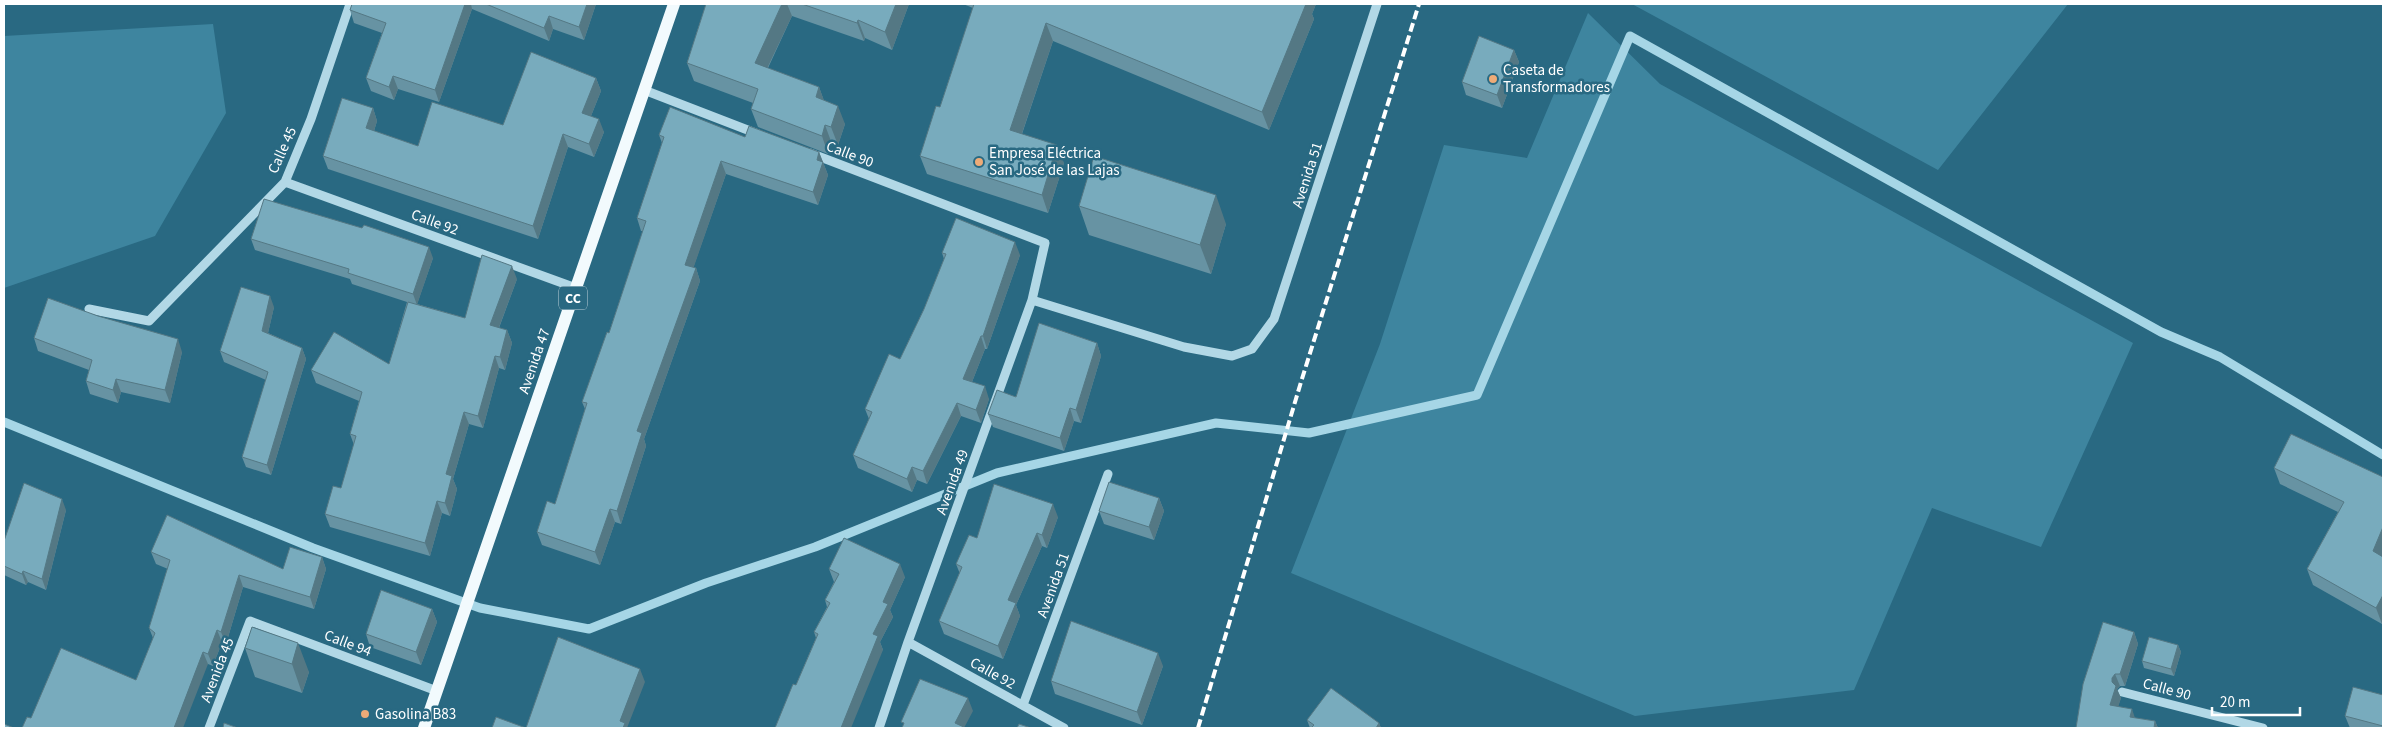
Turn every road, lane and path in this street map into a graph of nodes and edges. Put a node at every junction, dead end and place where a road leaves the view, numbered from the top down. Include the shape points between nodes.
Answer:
1 (350, 4) edge
2 (674, 4) edge
3 (1377, 4) edge
4 (644, 90) junction
5 (766, 136) edge
6 (803, 150) edge
7 (285, 182) junction
8 (1045, 243) joint
9 (576, 288) junction
10 (1032, 300) junction
11 (89, 309) dead end
12 (1108, 474) dead end
13 (250, 621) joint
14 (908, 642) junction
15 (437, 691) junction
16 (2122, 692) dead end
17 (1023, 705) junction
18 (209, 728) edge
19 (424, 728) edge
20 (879, 728) edge
21 (1064, 728) edge
22 (2263, 728) edge

1 - 7 street, Calle 45 via 311,119
2 - 4 main road, Avenida 47 / CC
3 - 10 street, Avenida 51 via 1274,319 1252,350 1232,356 1184,347
4 - 5 street
4 - 9 main road, Avenida 47 / CC
6 - 8 street, Calle 90
7 - 9 street, Calle 92
7 - 11 street, Calle 45 via 148,320
8 - 10 street, Avenida 49
9 - 15 main road, Avenida 47 / CC
10 - 14 street, Avenida 49
12 - 17 street, Avenida 51
13 - 15 street, Calle 94
13 - 18 street, Avenida 45
14 - 17 street, Calle 92
14 - 20 street, Avenida 49
15 - 19 main road, Avenida 47 / CC
16 - 22 street, Calle 90
17 - 21 street, Calle 92

